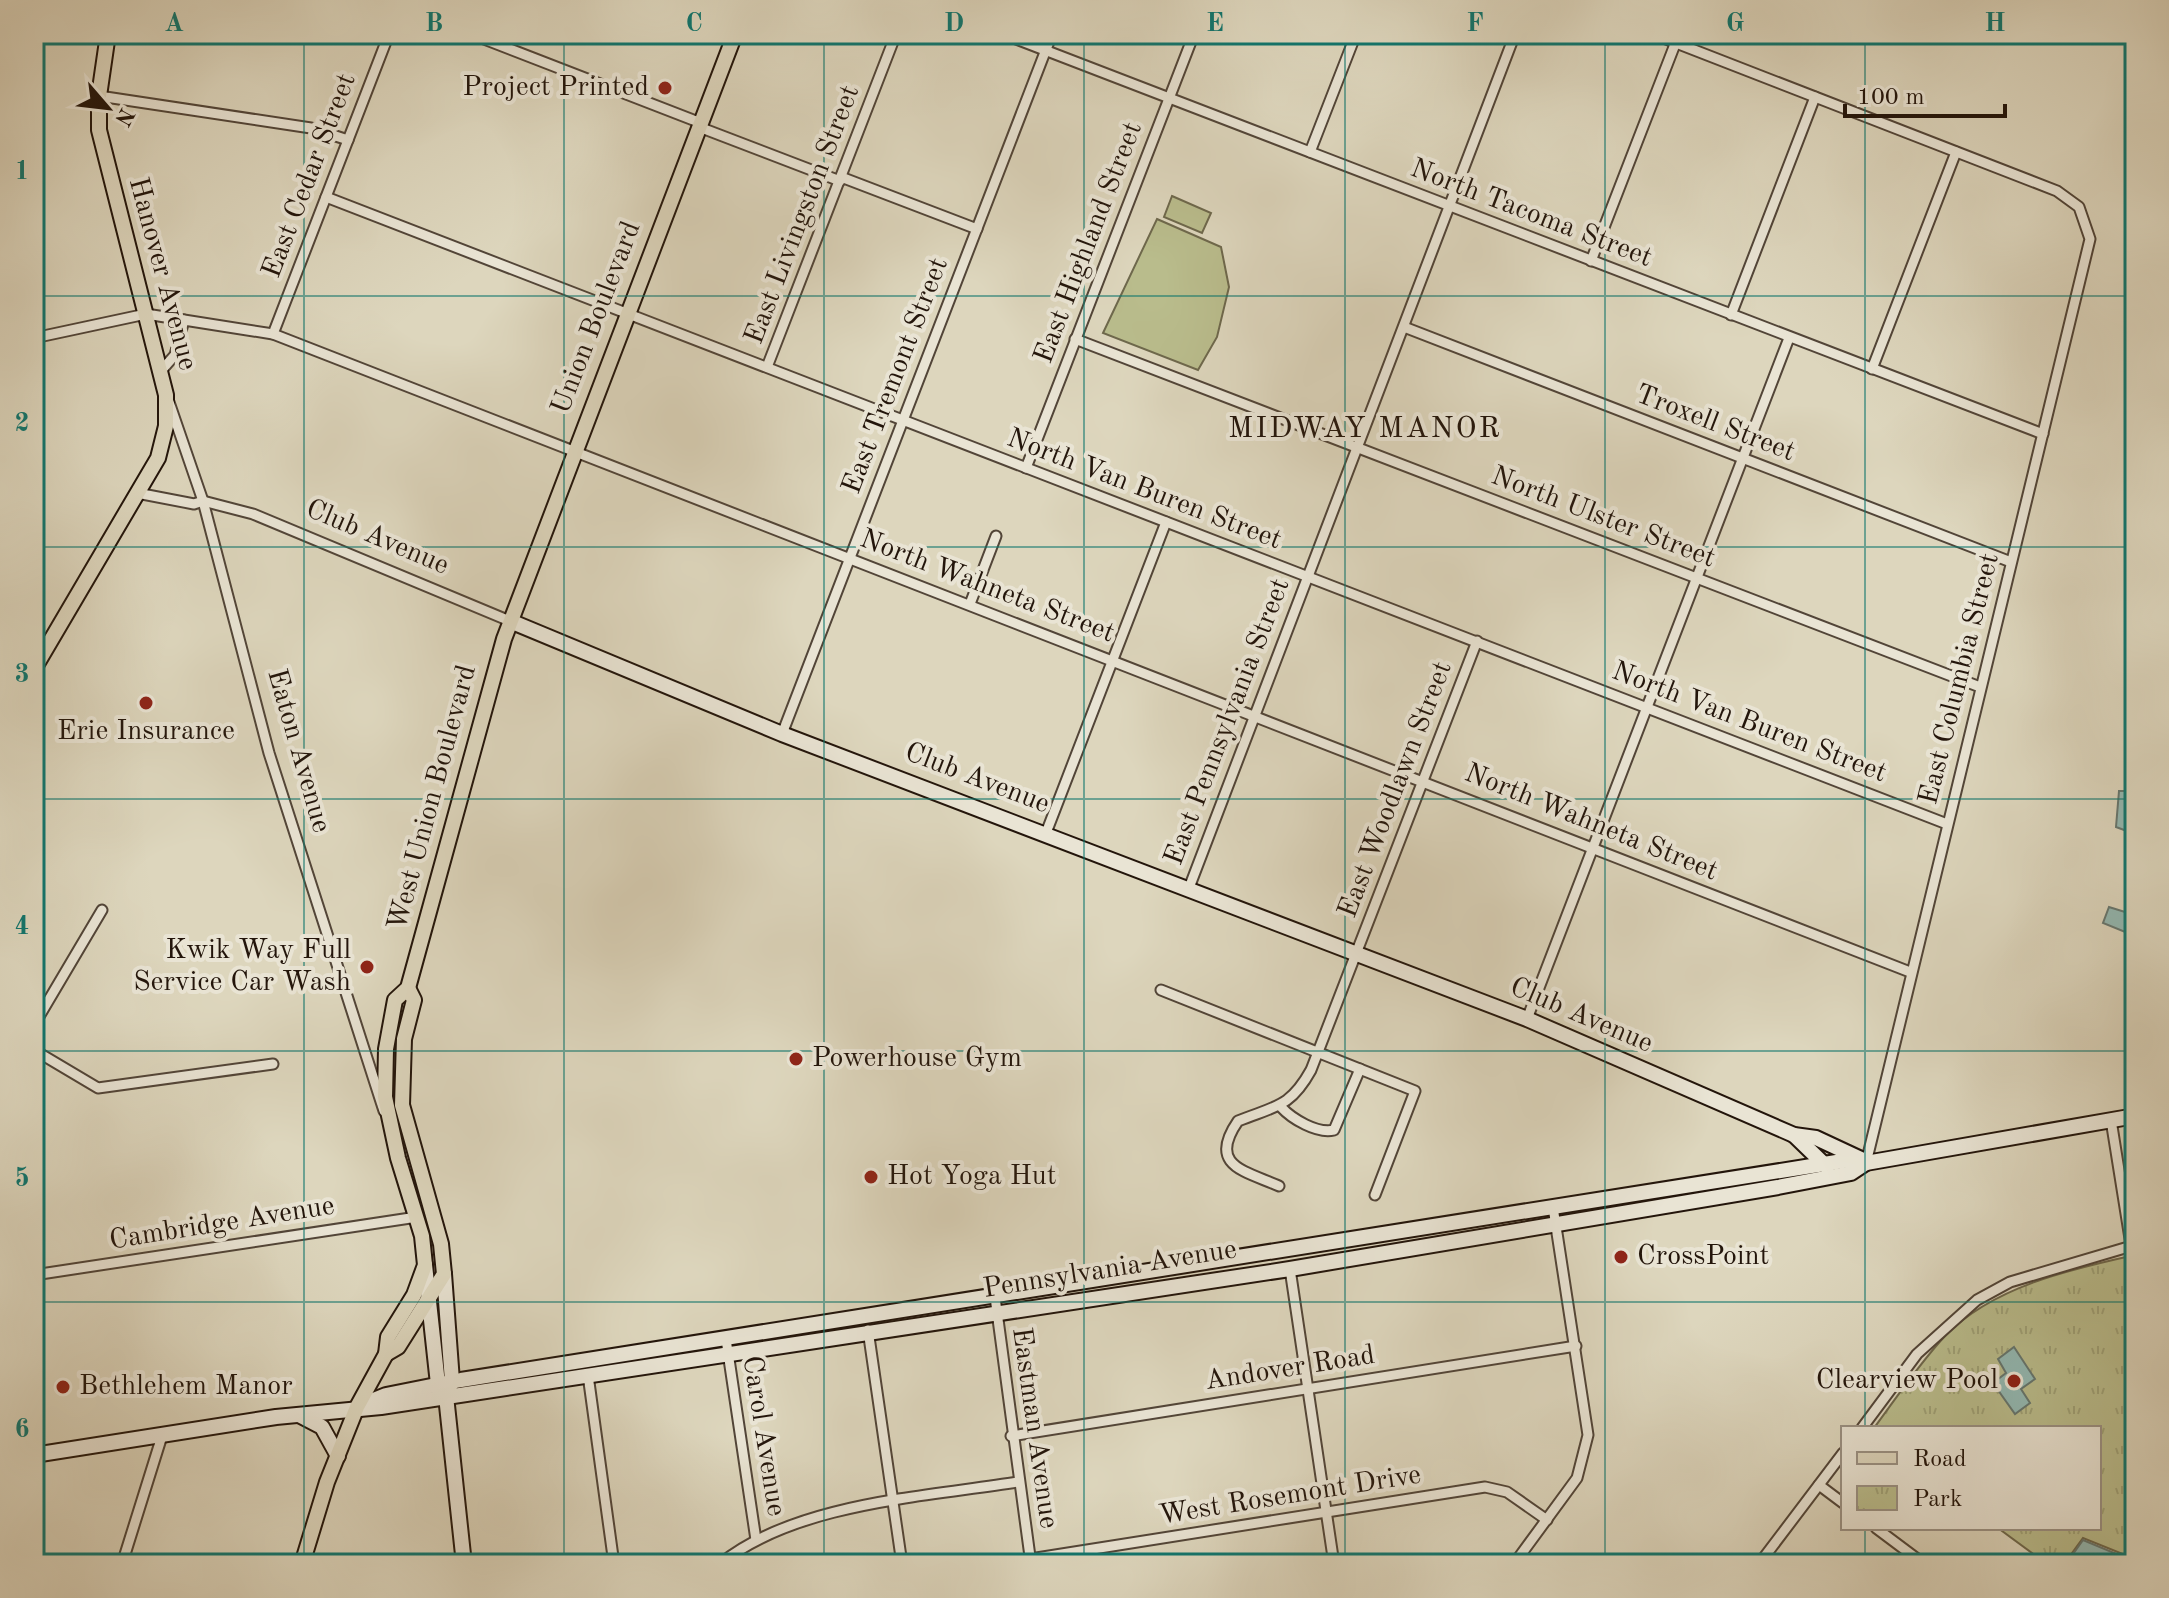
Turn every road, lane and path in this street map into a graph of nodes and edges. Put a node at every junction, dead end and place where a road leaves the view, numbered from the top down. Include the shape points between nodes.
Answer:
1 (108, 34) edge
2 (389, 34) edge
3 (471, 34) edge
4 (735, 34) edge
5 (896, 34) edge
6 (1003, 34) edge
7 (1052, 34) edge
8 (1194, 34) edge
9 (1356, 34) edge
10 (1515, 34) edge
11 (1653, 34) edge
12 (1677, 38) edge
13 (1046, 50) junction
14 (99, 96) junction
15 (1815, 97) junction
16 (1169, 98) junction
17 (700, 125) junction
18 (348, 140) junction
19 (1310, 152) junction
20 (1956, 152) junction
21 (841, 179) junction
22 (326, 197) junction
23 (1449, 205) junction
24 (977, 229) junction
25 (1591, 261) junction
26 (627, 313) junction
27 (146, 314) junction
28 (1731, 315) junction
29 (184, 320) junction
30 (1404, 327) junction
31 (273, 334) junction
32 (34, 338) edge
33 (1789, 338) junction
34 (1075, 339) junction
35 (767, 367) junction
36 (1872, 369) junction
37 (160, 372) junction
38 (166, 395) junction
39 (902, 420) junction
40 (2043, 434) junction
41 (1357, 447) junction
42 (574, 450) junction
43 (1743, 458) junction
44 (1026, 468) junction
45 (137, 493) junction
46 (203, 501) junction
47 (1166, 522) junction
48 (996, 536) dead end
49 (849, 558) junction
50 (2011, 562) junction
51 (1307, 576) junction
52 (1696, 578) junction
53 (970, 604) junction
54 (510, 621) junction
55 (1477, 641) junction
56 (1113, 659) junction
57 (34, 669) edge
58 (1980, 687) junction
59 (1647, 707) junction
60 (1254, 714) junction
61 (2135, 728) edge
62 (782, 734) junction
63 (2135, 765) edge
64 (1424, 781) junction
65 (1947, 824) junction
66 (1046, 833) junction
67 (1593, 846) junction
68 (1189, 888) junction
69 (102, 910) dead end
70 (1357, 954) junction
71 (1910, 972) junction
72 (408, 988) junction
73 (1161, 990) dead end
74 (1527, 1019) junction
75 (34, 1025) edge
76 (34, 1050) edge
77 (1318, 1053) junction
78 (273, 1064) dead end
79 (1360, 1069) junction
80 (1281, 1107) junction
81 (2135, 1116) edge
82 (388, 1119) junction
83 (2111, 1120) junction
84 (1794, 1135) junction
85 (1866, 1163) junction
86 (1824, 1164) junction
87 (1835, 1176) junction
88 (1279, 1186) dead end
89 (1375, 1195) dead end
90 (1553, 1207) junction
91 (417, 1217) junction
92 (1556, 1226) junction
93 (2133, 1245) edge
94 (425, 1265) junction
95 (1290, 1269) junction
96 (444, 1274) junction
97 (34, 1275) edge
98 (431, 1297) junction
99 (995, 1297) junction
100 (997, 1314) junction
101 (866, 1317) junction
102 (868, 1334) junction
103 (1576, 1346) junction
104 (726, 1347) junction
105 (386, 1354) junction
106 (588, 1375) junction
107 (445, 1387) junction
108 (1307, 1389) junction
109 (357, 1407) junction
110 (298, 1415) junction
111 (1864, 1426) edge
112 (162, 1436) junction
113 (1011, 1436) junction
114 (34, 1455) edge
115 (338, 1456) junction
116 (1841, 1456) edge
117 (1018, 1482) junction
118 (1819, 1485) junction
119 (892, 1502) junction
120 (1841, 1502) edge
121 (1326, 1512) junction
122 (1547, 1520) junction
123 (1879, 1530) edge
124 (756, 1540) junction
125 (1031, 1562) edge
126 (122, 1564) edge
127 (302, 1564) edge
128 (464, 1564) edge
129 (614, 1564) edge
130 (720, 1564) edge
131 (902, 1564) edge
132 (1334, 1564) edge
133 (1514, 1564) edge
134 (1759, 1564) edge
135 (1924, 1564) edge

1 - 14 main road, Hanover Avenue
2 - 18 street, East Cedar Street
3 - 17 street
4 - 17 main road, Union Boulevard
5 - 21 street, East Livingston Street
6 - 13 street, North Tacoma Street
7 - 13 street, East Tremont Street
8 - 16 street, East Highland Street
9 - 19 street
10 - 23 street, East Pennsylvania Street
11 - 12 street
12 - 15 street
12 - 25 street
13 - 16 street, North Tacoma Street
13 - 24 street, East Tremont Street
14 - 18 street via 311,128
14 - 27 main road, Hanover Avenue via 103,147
15 - 20 street
15 - 28 street
16 - 19 street, North Tacoma Street
16 - 34 street, East Highland Street
17 - 21 street
17 - 26 main road, Union Boulevard
18 - 22 street, East Cedar Street
19 - 23 street, North Tacoma Street
20 - 36 street
20 - 40 street, East Columbia Street via 2057,191 2079,207 2090,239
21 - 24 street
21 - 35 street, East Livingston Street
22 - 26 street, North Van Buren Street
22 - 31 street, East Cedar Street
23 - 25 street, North Tacoma Street
23 - 30 street, East Pennsylvania Street
24 - 39 street, East Tremont Street
25 - 28 street, North Tacoma Street
26 - 35 street, North Van Buren Street
26 - 42 main road, Union Boulevard
27 - 29 street, North Wahneta Street
27 - 32 street, North Wahneta Street
27 - 37 main road, Hanover Avenue
28 - 33 street, North Tacoma Street
29 - 31 street, North Wahneta Street
29 - 37 street via 175,355
30 - 41 street, East Pennsylvania Street
30 - 43 street, Troxell Street
31 - 42 street, North Wahneta Street
33 - 36 street, North Tacoma Street
33 - 43 street
34 - 41 street, North Ulster Street
34 - 44 street, East Highland Street
35 - 39 street, North Van Buren Street
36 - 40 street, North Tacoma Street
37 - 38 main road, Hanover Avenue
38 - 45 main road, Hanover Avenue via 164,439
38 - 46 street, Eaton Avenue
39 - 44 street, North Van Buren Street
39 - 49 street, East Tremont Street
40 - 50 street, East Columbia Street
41 - 51 street, East Pennsylvania Street
41 - 52 street, North Ulster Street
42 - 49 street, North Wahneta Street
42 - 54 main road, Union Boulevard
43 - 50 street, Troxell Street
43 - 52 street
44 - 47 street, North Van Buren Street
45 - 46 street, Club Avenue via 194,504
45 - 57 main road, Hanover Avenue
46 - 54 street, Club Avenue via 253,514
46 - 82 street, Eaton Avenue via 269,753 375,1092
47 - 51 street, North Van Buren Street
47 - 56 street
48 - 53 street
49 - 53 street, North Wahneta Street
49 - 62 street, East Tremont Street
50 - 58 street, East Columbia Street
51 - 55 street, North Van Buren Street
51 - 60 street, East Pennsylvania Street
52 - 58 street, North Ulster Street
52 - 59 street
53 - 56 street, North Wahneta Street
54 - 62 street, Club Avenue
54 - 72 main road, West Union Boulevard
55 - 59 street, North Van Buren Street
55 - 64 street, East Woodlawn Street
56 - 60 street, North Wahneta Street
56 - 66 street
58 - 65 street, East Columbia Street
59 - 65 street, North Van Buren Street
59 - 67 street
60 - 64 street, North Wahneta Street
60 - 68 street, East Pennsylvania Street
61 - 63 street
62 - 66 street, Club Avenue
64 - 67 street, North Wahneta Street
64 - 70 street, East Woodlawn Street
65 - 71 street, East Columbia Street
66 - 68 street, Club Avenue
67 - 71 street, North Wahneta Street
67 - 74 street
68 - 70 street, Club Avenue
69 - 75 street
70 - 74 street, Club Avenue
70 - 77 street, East Woodlawn Street
71 - 85 street, East Columbia Street
72 - 82 main road, West Union Boulevard via 395,1000 386,1049
72 - 96 main road, West Union Boulevard via 414,1000 404,1039 402,1105 441,1244
73 - 77 street
74 - 84 street, Club Avenue
76 - 78 street via 98,1088
77 - 79 street
77 - 80 street, East Woodlawn Street via 1304,1082
79 - 80 street via 1334,1130 1290,1117
79 - 89 street via 1415,1091
80 - 88 street via 1238,1121 1225,1154 1231,1165
81 - 83 street, Pennsylvania Avenue
82 - 91 main road, West Union Boulevard
83 - 85 street, Pennsylvania Avenue
83 - 93 street
84 - 85 street, Club Avenue via 1838,1146
84 - 86 street, Club Avenue
85 - 86 street, Pennsylvania Avenue
85 - 87 street, Pennsylvania Avenue
86 - 87 street, Club Avenue
86 - 90 street, Pennsylvania Avenue
87 - 92 street, Pennsylvania Avenue
90 - 92 street
90 - 99 street, Pennsylvania Avenue
91 - 94 main road, West Union Boulevard
91 - 97 street, Cambridge Avenue
92 - 95 street, Pennsylvania Avenue
92 - 103 street
93 - 111 street via 2010,1282 1977,1300 1924,1346
94 - 98 street
94 - 105 main road via 388,1337
95 - 100 street, Pennsylvania Avenue
95 - 108 street
96 - 98 main road
96 - 107 street
98 - 105 main road via 398,1347
98 - 107 street
99 - 100 street, Eastman Avenue
99 - 101 street, Pennsylvania Avenue
100 - 102 street, Pennsylvania Avenue
100 - 113 street, Eastman Avenue
101 - 102 street
101 - 104 street, Pennsylvania Avenue
102 - 104 street, Pennsylvania Avenue
102 - 119 street
103 - 108 street, Andover Road
103 - 122 street via 1587,1417 1586,1452 1577,1478
104 - 106 street, Pennsylvania Avenue
104 - 107 street, Pennsylvania Avenue
104 - 124 street, Carol Avenue
105 - 109 main road
106 - 107 street, Pennsylvania Avenue
106 - 129 street
107 - 109 street, Pennsylvania Avenue
107 - 128 street
108 - 113 street, Andover Road
108 - 121 street
109 - 110 street, Pennsylvania Avenue
109 - 115 main road
110 - 112 street, Pennsylvania Avenue
110 - 115 street via 322,1427
112 - 114 street, Pennsylvania Avenue
112 - 126 street
113 - 117 street, Eastman Avenue
115 - 127 main road
116 - 118 street
117 - 119 street
117 - 125 street, Eastman Avenue
118 - 120 street
118 - 134 street
119 - 124 street via 800,1522
119 - 131 street
121 - 122 street, West Rosemont Drive via 1485,1487 1507,1492
121 - 125 street, West Rosemont Drive
121 - 132 street
122 - 133 street
123 - 135 street
124 - 130 street

